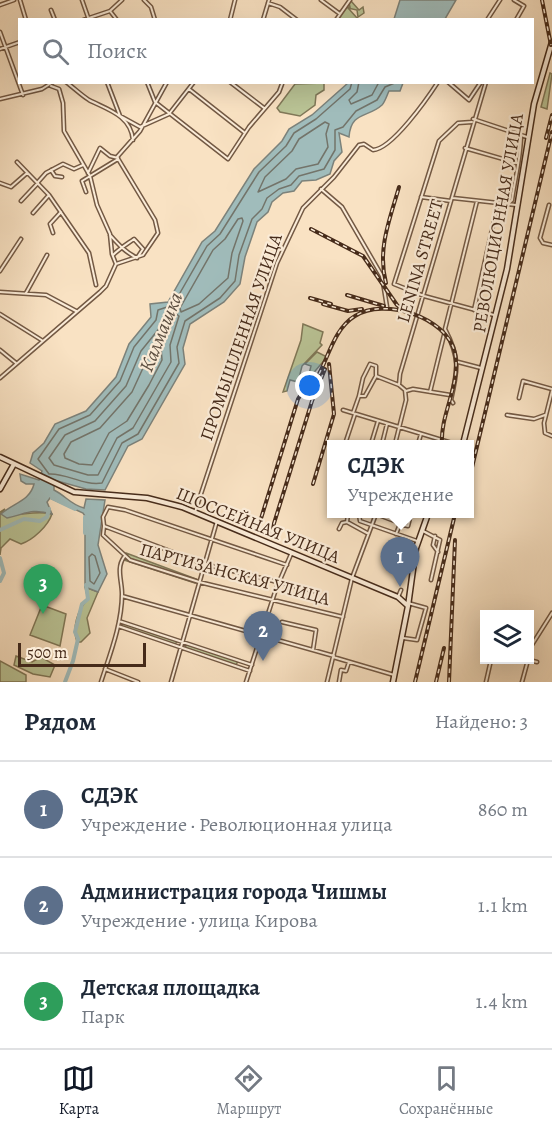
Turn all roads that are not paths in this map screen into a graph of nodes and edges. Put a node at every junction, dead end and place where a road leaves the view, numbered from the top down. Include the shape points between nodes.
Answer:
1 (14, 0) edge
2 (20, 0) edge
3 (82, 0) edge
4 (122, 0) edge
5 (144, 0) edge
6 (235, 0) edge
7 (321, 0) edge
8 (350, 0) edge
9 (500, 0) edge
10 (514, 0) edge
11 (269, 1) edge
12 (0, 5) edge
13 (51, 10) dead end
14 (110, 11) junction
15 (340, 14) junction
16 (25, 18) edge
17 (54, 18) edge
18 (89, 18) edge
19 (92, 18) edge
20 (115, 18) edge
21 (154, 18) edge
22 (230, 18) edge
23 (264, 18) edge
24 (294, 18) edge
25 (337, 18) edge
26 (488, 18) edge
27 (517, 18) edge
28 (0, 32) edge
29 (552, 42) edge
30 (18, 43) edge
31 (6, 46) junction
32 (0, 49) edge
33 (18, 81) edge
34 (19, 84) edge
35 (52, 84) edge
36 (68, 84) edge
37 (108, 84) edge
38 (148, 84) edge
39 (166, 84) edge
40 (193, 84) edge
41 (232, 84) edge
42 (280, 84) edge
43 (437, 84) edge
44 (450, 84) edge
45 (480, 84) edge
46 (485, 84) edge
47 (189, 89) junction
48 (23, 95) junction
49 (0, 99) edge
50 (155, 102) junction
51 (264, 108) junction
52 (169, 114) junction
53 (120, 116) junction
54 (473, 121) junction
55 (142, 127) junction
56 (245, 133) junction
57 (521, 135) junction
58 (528, 138) junction
59 (133, 140) junction
60 (465, 148) junction
61 (118, 159) junction
62 (17, 162) dead end
63 (517, 164) junction
64 (83, 165) junction
65 (51, 170) junction
66 (27, 173) junction
67 (89, 174) junction
68 (62, 177) dead end
69 (0, 183) edge
70 (37, 183) junction
71 (321, 189) junction
72 (86, 192) dead end
73 (49, 195) junction
74 (421, 197) junction
75 (453, 199) junction
76 (21, 201) dead end
77 (477, 201) junction
78 (498, 203) junction
79 (508, 204) junction
80 (517, 205) junction
81 (549, 205) dead end
82 (61, 212) junction
83 (33, 213) dead end
84 (53, 233) dead end
85 (110, 235) junction
86 (21, 239) dead end
87 (552, 245) edge
88 (122, 248) junction
89 (46, 255) dead end
90 (112, 255) junction
91 (138, 258) junction
92 (116, 264) junction
93 (0, 271) edge
94 (96, 285) dead end
95 (0, 292) edge
96 (26, 294) junction
97 (424, 296) junction
98 (451, 304) junction
99 (387, 307) dead end
100 (474, 310) junction
101 (76, 311) junction
102 (0, 314) edge
103 (497, 315) junction
104 (445, 333) junction
105 (43, 341) junction
106 (0, 350) edge
107 (458, 362) junction
108 (17, 364) junction
109 (483, 368) junction
110 (376, 376) junction
111 (0, 378) edge
112 (399, 385) junction
113 (552, 390) edge
114 (406, 391) junction
115 (430, 392) junction
116 (450, 395) dead end
117 (359, 396) junction
118 (519, 398) dead end
119 (453, 403) dead end
120 (343, 410) dead end
121 (354, 414) junction
122 (507, 415) dead end
123 (546, 415) junction
124 (378, 421) junction
125 (387, 424) junction
126 (399, 428) junction
127 (421, 434) junction
128 (552, 436) edge
129 (346, 440) edge
130 (372, 440) edge
131 (383, 440) edge
132 (396, 440) edge
133 (419, 440) edge
134 (441, 440) edge
135 (464, 440) edge
136 (0, 457) edge
137 (14, 464) junction
138 (0, 489) edge
139 (195, 512) junction
140 (347, 518) edge
141 (359, 518) edge
142 (374, 518) edge
143 (387, 518) edge
144 (402, 518) edge
145 (410, 518) edge
146 (426, 518) edge
147 (216, 521) junction
148 (347, 522) junction
149 (400, 523) junction
150 (104, 526) junction
151 (370, 526) junction
152 (339, 529) dead end
153 (421, 530) junction
154 (367, 533) junction
155 (396, 534) junction
156 (435, 536) junction
157 (210, 540) junction
158 (417, 541) junction
159 (292, 552) junction
160 (438, 552) junction
161 (125, 557) junction
162 (204, 564) junction
163 (287, 565) junction
164 (352, 578) junction
165 (431, 580) dead end
166 (199, 582) junction
167 (279, 582) junction
168 (401, 590) dead end
169 (318, 592) dead end
170 (409, 595) junction
171 (122, 596) junction
172 (400, 598) junction
173 (273, 601) junction
174 (408, 604) junction
175 (552, 613) edge
176 (190, 615) junction
177 (343, 617) junction
178 (119, 621) junction
179 (282, 622) dead end
180 (118, 626) junction
181 (262, 636) junction
182 (402, 638) junction
183 (183, 640) junction
184 (534, 642) edge
185 (181, 648) junction
186 (313, 650) junction
187 (334, 656) junction
188 (534, 661) edge
189 (349, 662) junction
190 (537, 662) dead end
191 (489, 664) edge
192 (527, 664) edge
193 (252, 665) junction
194 (105, 669) junction
195 (250, 671) junction
196 (394, 675) junction
197 (101, 682) edge
198 (138, 682) edge
199 (171, 682) edge
200 (246, 682) edge
201 (327, 682) edge
202 (339, 682) edge
203 (393, 682) edge
204 (486, 682) edge
205 (522, 682) edge

1 - 12 street
2 - 16 street
3 - 18 street
4 - 14 street
5 - 21 street
6 - 22 street
7 - 15 street
8 - 15 street
9 - 26 street
10 - 27 street via 524,6
11 - 23 street
11 - 24 street
13 - 17 street
14 - 19 street
14 - 20 street
15 - 25 street
28 - 31 street
29 - 58 main road, РЕВОЛЮЦИОННАЯ УЛИЦА via 538,85
30 - 31 street
31 - 32 street
31 - 33 street
34 - 48 street
35 - 48 street
35 - 64 street via 60,91 64,131
36 - 53 street
37 - 53 street
38 - 50 street
39 - 50 street
40 - 47 street
41 - 51 street
42 - 51 street via 279,92
43 - 71 street, ПРОМЫШЛЕННАЯ УЛИЦА via 412,118 381,149 359,145
44 - 45 street via 469,100
46 - 54 street, LENINA STREET
47 - 52 street
47 - 56 street
48 - 49 street
50 - 52 street
50 - 55 street
51 - 56 street
52 - 55 street
52 - 56 street via 228,159
53 - 55 street
53 - 59 street
54 - 57 street
54 - 60 street, LENINA STREET
54 - 74 street via 458,123 438,141
55 - 59 street
57 - 58 street
57 - 63 street
58 - 80 main road, РЕВОЛЮЦИОННАЯ УЛИЦА
59 - 61 street via 119,152
60 - 63 street
60 - 75 street, LENINA STREET
61 - 67 street
61 - 67 street via 103,148 98,149
61 - 91 street via 158,229 154,242
62 - 66 street
63 - 79 street via 512,200
64 - 65 street via 74,169 65,164
64 - 67 street
65 - 68 street
65 - 70 street
66 - 69 street via 11,187
66 - 70 street
67 - 72 street via 81,182
67 - 85 street
70 - 73 street
70 - 76 street
71 - 99 street via 342,207 382,276
71 - 139 street, ПРОМЫШЛЕННАЯ УЛИЦА via 303,208 277,264
73 - 82 street
73 - 83 street
74 - 75 street
74 - 97 street via 394,284
75 - 77 street
75 - 97 street, LENINA STREET
77 - 78 street
77 - 98 street
78 - 79 street
78 - 100 street
79 - 80 street
80 - 103 main road, РЕВОЛЮЦИОННАЯ УЛИЦА
81 - 87 street via 540,238
82 - 84 street via 50,224
82 - 94 street via 89,253
85 - 88 street
85 - 90 street
86 - 93 street
88 - 90 street
88 - 91 street
88 - 91 street via 134,239 142,248
89 - 96 street
90 - 92 street
91 - 92 street
92 - 101 street via 106,286
95 - 96 street
96 - 101 street via 46,295
97 - 98 street
97 - 112 street, LENINA STREET
98 - 100 street
98 - 104 street
100 - 103 street
101 - 105 street
102 - 105 street
103 - 109 main road, РЕВОЛЮЦИОННАЯ УЛИЦА
104 - 107 street
104 - 115 street
105 - 108 street
106 - 108 street
107 - 109 street
107 - 119 street
108 - 111 street
109 - 135 main road, РЕВОЛЮЦИОННАЯ УЛИЦА
110 - 112 street
110 - 117 street via 365,396
110 - 117 street via 376,366 370,364
112 - 114 street
113 - 118 street via 523,381
113 - 123 street
114 - 115 street
114 - 126 street
115 - 116 street
117 - 121 street
120 - 121 street
121 - 124 street
121 - 129 street
122 - 123 street via 534,419
123 - 128 street via 545,433
124 - 125 street
124 - 130 street
125 - 126 street
125 - 131 street
126 - 127 street
126 - 132 street
127 - 133 street
127 - 134 street
136 - 137 main road, ШОССЕЙНАЯ УЛИЦА
137 - 138 main road
137 - 139 main road, ШОССЕЙНАЯ УЛИЦА via 84,494 159,500
139 - 147 main road, ШОССЕЙНАЯ УЛИЦА
140 - 148 street
141 - 151 street
142 - 151 street
143 - 149 street
144 - 149 street
145 - 149 street via 408,526
146 - 153 main road
147 - 157 street
147 - 159 main road, ШОССЕЙНАЯ УЛИЦА
148 - 152 street
148 - 154 street
149 - 155 street
150 - 157 street, ШОССЕЙНАЯ УЛИЦА via 108,507
150 - 161 street, ПАРТИЗАНСКАЯ УЛИЦА via 103,535
150 - 162 street
151 - 154 street
151 - 155 street
153 - 156 street
153 - 158 main road
154 - 164 street
155 - 158 street
156 - 160 street via 433,545
156 - 160 street via 440,540
157 - 162 street
157 - 163 street, ШОССЕЙНАЯ УЛИЦА
158 - 170 main road
159 - 163 street
159 - 164 main road, ШОССЕЙНАЯ УЛИЦА
160 - 165 street
161 - 166 street, ПАРТИЗАНСКАЯ УЛИЦА
161 - 171 street via 119,566
162 - 166 street
162 - 167 street
163 - 167 street
164 - 172 main road, ШОССЕЙНАЯ УЛИЦА
164 - 177 street
166 - 173 street, ПАРТИЗАНСКАЯ УЛИЦА
166 - 176 street
167 - 169 street
167 - 173 street
168 - 172 street
170 - 172 main road
170 - 174 main road
171 - 176 street
171 - 178 street
172 - 174 main road
173 - 177 street, ПАРТИЗАНСКАЯ УЛИЦА
173 - 181 street
174 - 182 main road
174 - 182 street via 426,608 417,640
175 - 184 street
176 - 181 street
176 - 183 street
177 - 187 street
178 - 180 street
178 - 183 street
179 - 186 street via 316,630
180 - 185 street
180 - 194 street
181 - 186 street
181 - 193 street
182 - 196 main road
183 - 185 street
183 - 193 street
185 - 195 street
185 - 199 street
186 - 187 street
187 - 189 street
187 - 201 street
188 - 190 street
189 - 196 street
189 - 202 street via 346,671 341,670
191 - 204 street
192 - 205 street
193 - 195 street
194 - 197 street
194 - 198 street
195 - 200 street
196 - 203 main road

